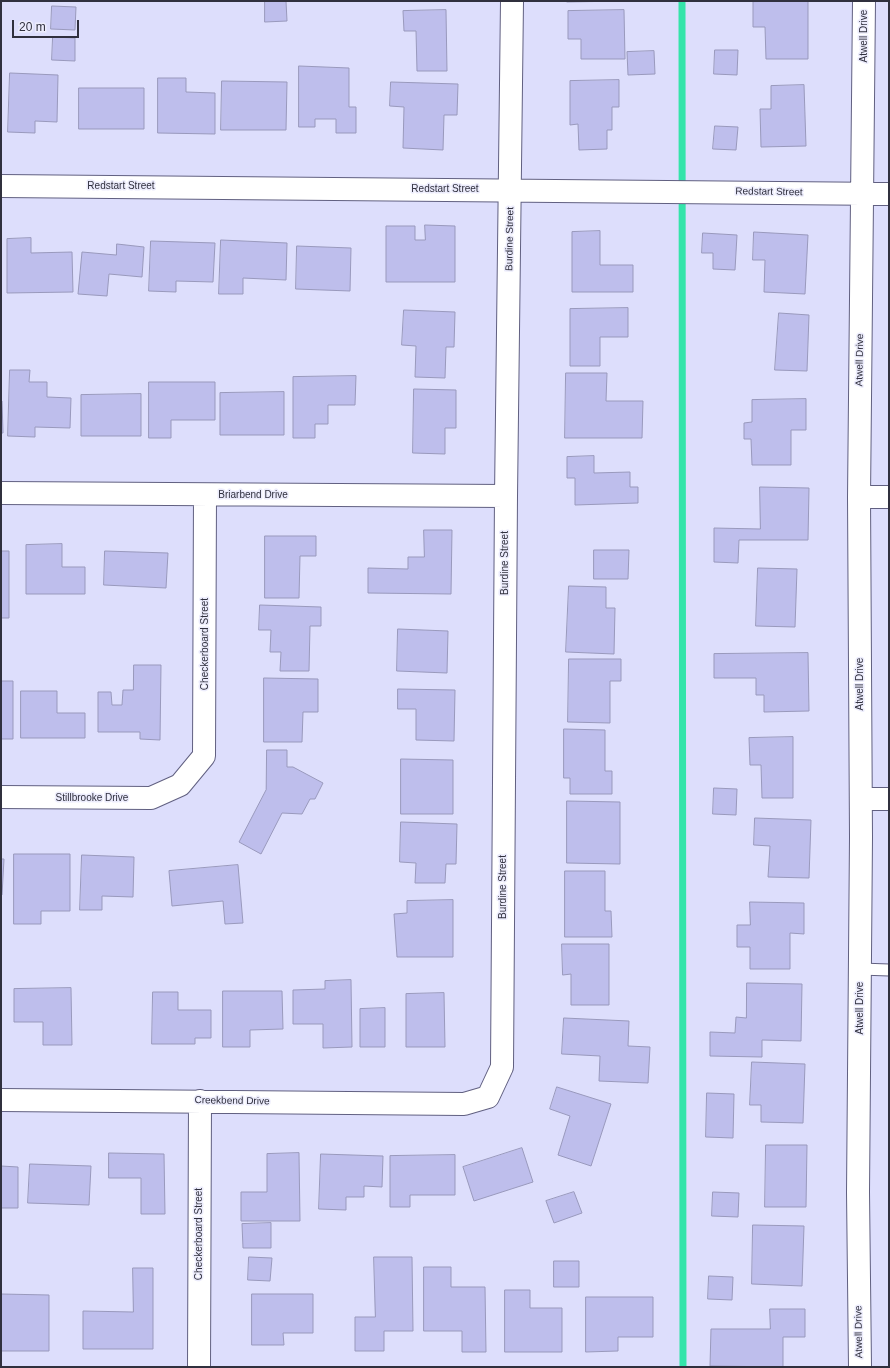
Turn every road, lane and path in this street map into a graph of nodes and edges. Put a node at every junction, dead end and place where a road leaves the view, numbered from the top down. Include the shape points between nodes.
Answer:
1 (512, 1) edge
2 (864, 1) edge
3 (1, 186) edge
4 (510, 189) junction
5 (862, 194) junction
6 (889, 194) edge
7 (1, 493) edge
8 (206, 494) junction
9 (506, 496) junction
10 (858, 497) junction
11 (889, 497) edge
12 (180, 785) joint
13 (1, 797) edge
14 (861, 799) junction
15 (889, 799) edge
16 (860, 969) junction
17 (889, 970) edge
18 (1, 1100) edge
19 (200, 1101) junction
20 (464, 1104) joint
21 (199, 1367) edge
22 (860, 1367) edge

1 - 4 street, Burdine Street
2 - 5 street, Atwell Drive
3 - 4 street, Redstart Street
4 - 5 street, Redstart Street
4 - 9 street, Burdine Street
5 - 6 street, Redstart Street
5 - 10 street, Atwell Drive
7 - 8 street, Briarbend Drive
8 - 9 street, Briarbend Drive
8 - 12 street, Checkerboard Street via 204,756
9 - 20 street, Burdine Street via 502,1067 488,1097
10 - 11 street
10 - 14 street, Atwell Drive
12 - 13 street, Stillbrooke Drive via 151,798
14 - 15 street
14 - 16 street, Atwell Drive
16 - 17 lane
16 - 22 street, Atwell Drive
18 - 19 street, Creekbend Drive
19 - 20 street, Creekbend Drive
19 - 21 street, Checkerboard Street

